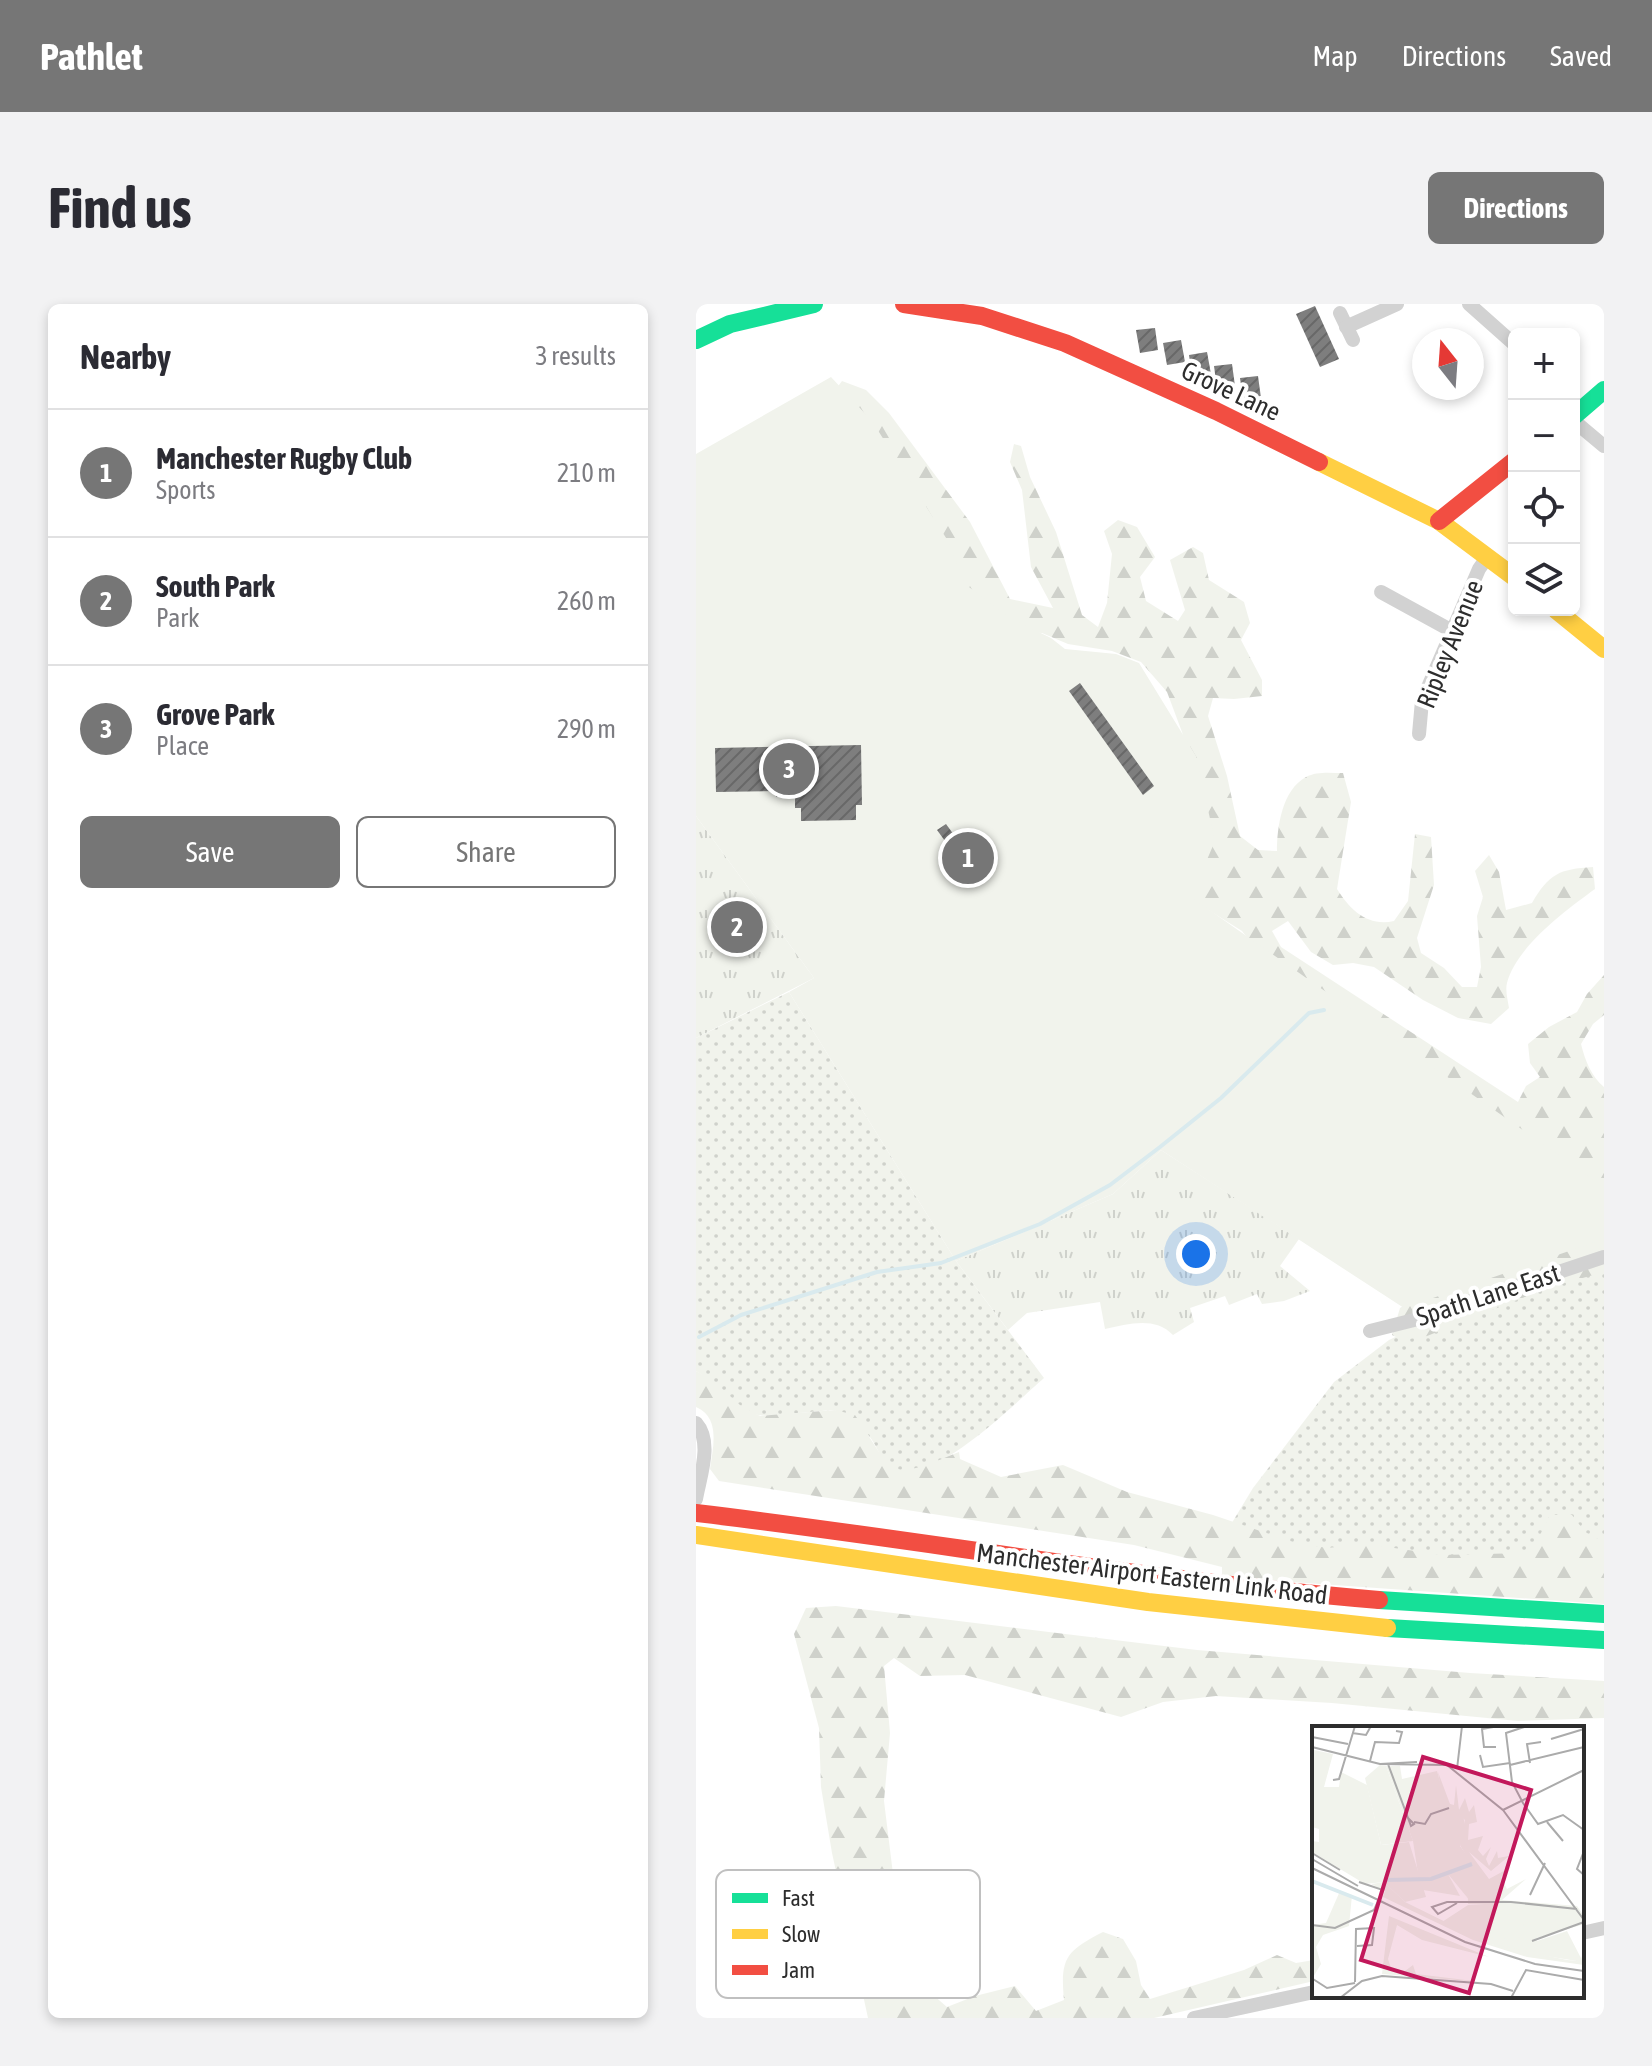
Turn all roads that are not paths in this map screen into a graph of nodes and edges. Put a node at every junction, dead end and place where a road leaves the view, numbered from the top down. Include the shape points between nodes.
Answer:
1 (814, 304) edge
2 (904, 304) edge
3 (1397, 304) edge
4 (1469, 304) edge
5 (767, 309) edge
6 (983, 310) edge
7 (1340, 313) dead end
8 (1508, 339) edge
9 (696, 340) edge
10 (1604, 390) edge
11 (1580, 412) edge
12 (1580, 424) edge
13 (1604, 446) edge
14 (1508, 466) edge
15 (1439, 521) junction
16 (1488, 556) junction
17 (1508, 572) edge
18 (1381, 592) dead end
19 (1563, 616) edge
20 (1454, 632) junction
21 (1604, 649) edge
22 (1419, 734) dead end
23 (1604, 1257) edge
24 (1370, 1331) dead end
25 (696, 1423) edge
26 (696, 1499) edge
27 (696, 1513) edge
28 (788, 1524) junction
29 (696, 1535) edge
30 (1604, 1614) edge
31 (1604, 1640) edge
32 (1604, 1928) edge
33 (1584, 1933) edge
34 (1312, 1992) edge
35 (1194, 2018) edge

1 - 5 main road
2 - 6 main road, Grove Lane
3 - 7 street via 1350,334
4 - 8 street
5 - 9 main road
6 - 15 main road, Grove Lane via 1216,411
10 - 11 main road
12 - 13 street
14 - 15 main road
15 - 16 main road, Grove Lane
16 - 17 main road, Grove Lane
16 - 20 street, Ripley Avenue
18 - 20 street
19 - 21 main road
20 - 22 street, Ripley Avenue via 1422,701
23 - 24 street, Spath Lane East
25 - 26 street via 704,1436
26 - 28 main road
27 - 28 main road, Manchester Airport Eastern Link Road
28 - 30 main road, Manchester Airport Eastern Link Road via 1279,1592
29 - 31 main road, Manchester Airport Eastern Link Road via 1047,1590 1274,1618
32 - 33 street
34 - 35 street

